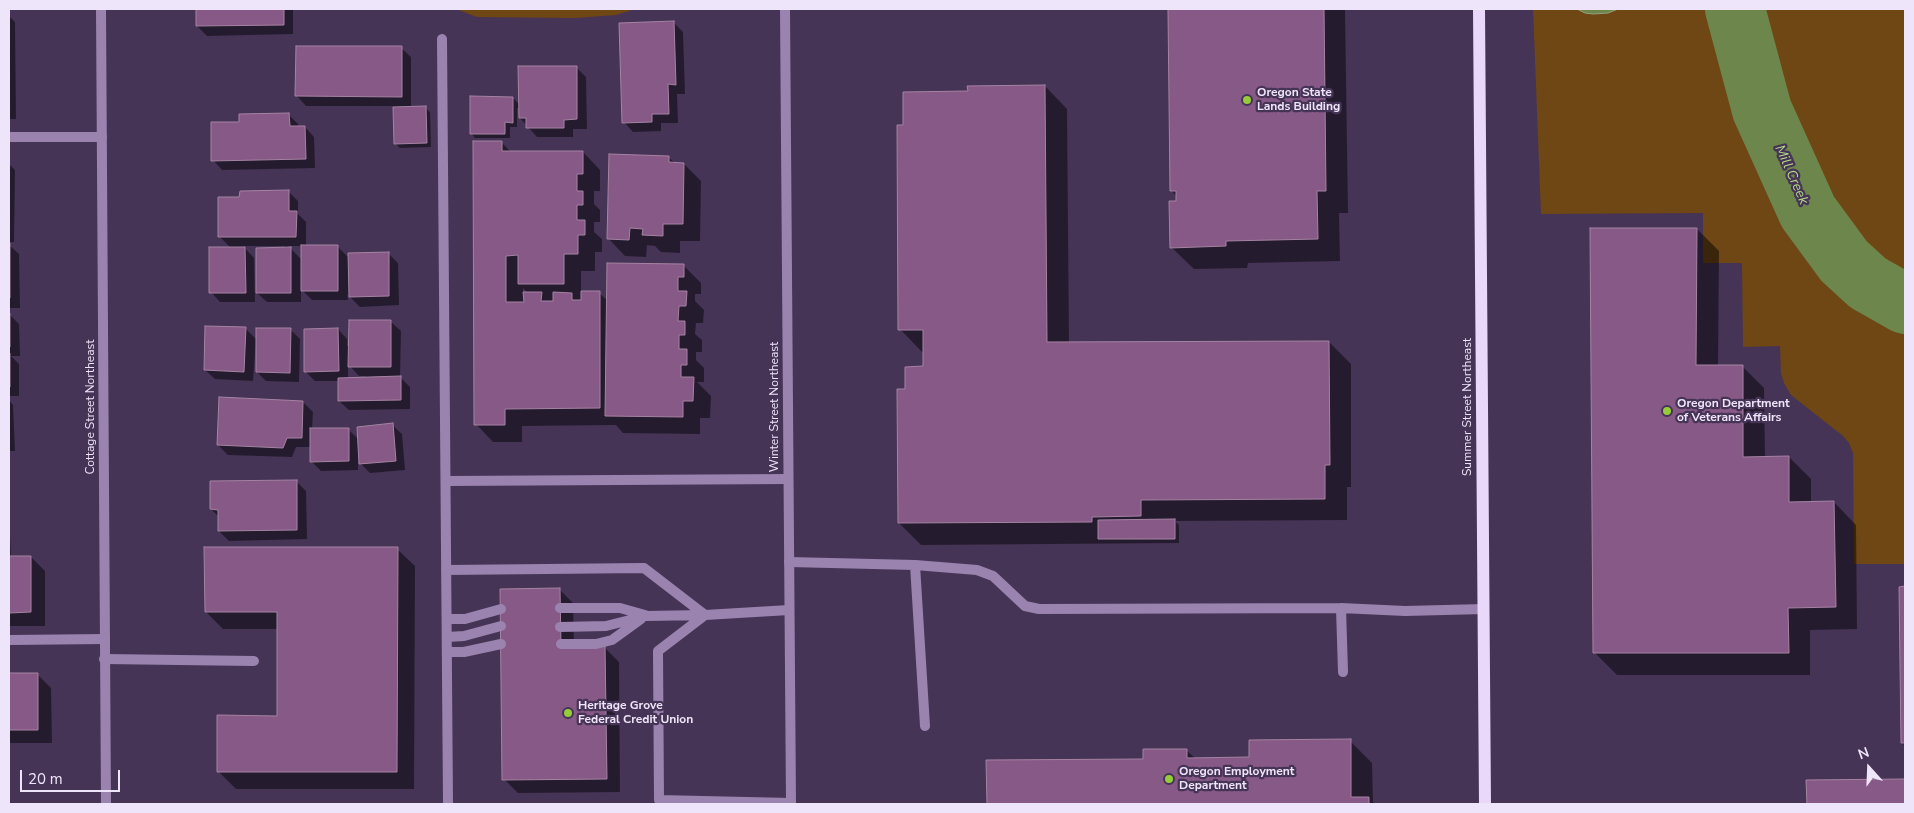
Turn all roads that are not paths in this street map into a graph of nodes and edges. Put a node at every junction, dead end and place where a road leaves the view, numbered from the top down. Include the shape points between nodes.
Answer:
1 (100, 9) edge
2 (785, 9) edge
3 (1479, 9) edge
4 (442, 39) dead end
5 (9, 137) edge
6 (102, 137) junction
7 (788, 479) junction
8 (446, 481) junction
9 (789, 562) junction
10 (915, 564) junction
11 (446, 570) junction
12 (501, 608) dead end
13 (560, 608) dead end
14 (1341, 608) junction
15 (1484, 609) junction
16 (789, 610) junction
17 (705, 615) junction
18 (646, 616) junction
19 (446, 620) junction
20 (501, 626) dead end
21 (560, 627) dead end
22 (447, 636) junction
23 (105, 639) junction
24 (9, 640) edge
25 (501, 644) dead end
26 (560, 644) dead end
27 (447, 652) junction
28 (104, 659) junction
29 (254, 661) dead end
30 (1343, 672) dead end
31 (926, 726) dead end
32 (106, 804) edge
33 (448, 804) edge
34 (791, 804) edge
35 (1485, 804) edge

1 - 6 street, Cottage Street Northeast
2 - 7 street, Winter Street Northeast
3 - 15 main road, Summer Street Northeast
4 - 8 street
5 - 6 street
6 - 23 street, Cottage Street Northeast
7 - 8 street
7 - 9 street, Winter Street Northeast
8 - 11 street
9 - 10 street
9 - 16 street, Winter Street Northeast
10 - 14 street via 977,570 993,576 1025,606 1039,609
10 - 31 street
11 - 17 street via 644,568
11 - 19 street
12 - 19 street via 465,619
13 - 18 street via 620,608
14 - 15 street via 1405,611
14 - 30 street
15 - 35 main road, Summer Street Northeast
16 - 17 street
16 - 34 street, Winter Street Northeast
17 - 18 street
17 - 34 street via 658,651 659,800
18 - 21 street via 606,626
18 - 26 street via 612,640 596,644
19 - 22 street
20 - 22 street via 464,636
22 - 27 street
23 - 24 street
23 - 28 street, Cottage Street Northeast
25 - 27 street
27 - 33 street
28 - 29 street
28 - 32 street, Cottage Street Northeast

